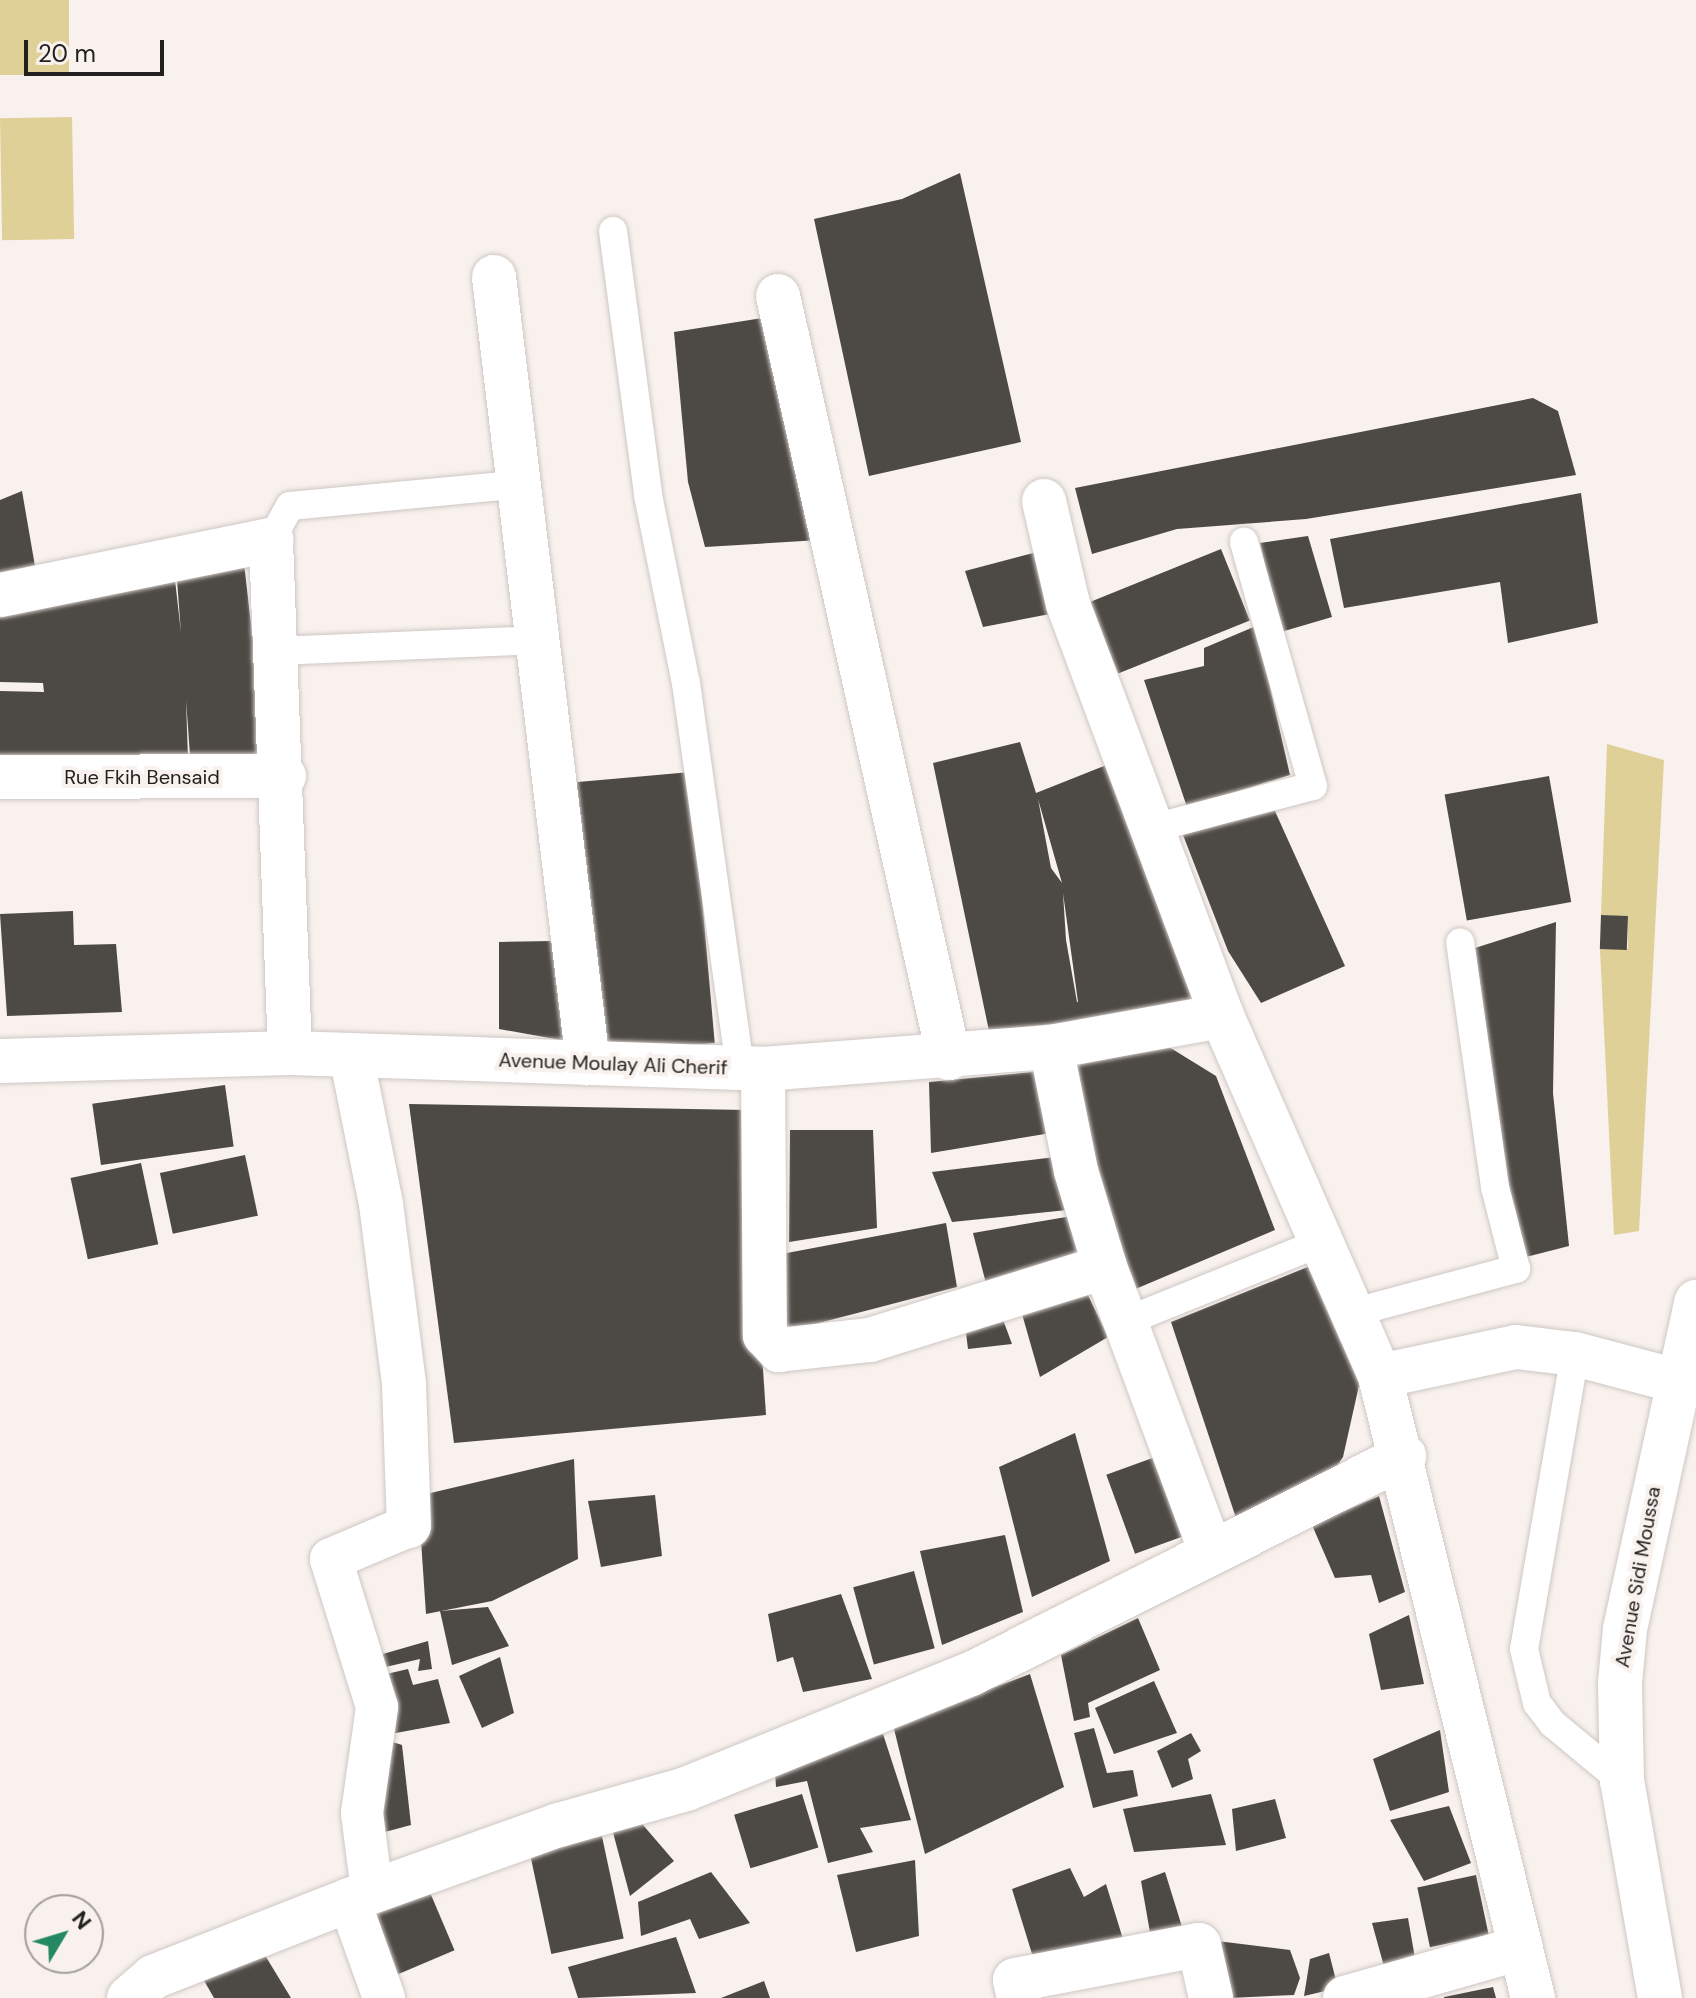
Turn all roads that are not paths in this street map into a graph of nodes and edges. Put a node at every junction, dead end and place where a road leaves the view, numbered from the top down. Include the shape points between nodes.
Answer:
1 (613, 231) dead end
2 (494, 277) dead end
3 (778, 296) dead end
4 (522, 484) junction
5 (1044, 501) dead end
6 (271, 540) junction
7 (1244, 542) dead end
8 (0, 595) edge
9 (539, 640) junction
10 (278, 651) junction
11 (284, 776) junction
12 (0, 777) edge
13 (1154, 828) junction
14 (1460, 942) dead end
15 (1222, 1016) junction
16 (1051, 1047) junction
17 (290, 1053) junction
18 (351, 1055) junction
19 (949, 1058) junction
20 (0, 1061) edge
21 (588, 1063) junction
22 (752, 1068) junction
23 (1322, 1242) junction
24 (1105, 1267) junction
25 (1696, 1302) edge
26 (1355, 1312) junction
27 (1124, 1322) junction
28 (1575, 1354) junction
29 (1380, 1376) junction
30 (1685, 1384) edge
31 (1404, 1456) junction
32 (409, 1526) joint
33 (1210, 1549) junction
34 (1622, 1781) junction
35 (360, 1895) junction
36 (1521, 1948) junction
37 (129, 1998) edge
38 (384, 1998) edge
39 (1019, 1998) edge
40 (1211, 1998) edge
41 (1345, 1998) edge
42 (1533, 1998) edge
43 (1660, 1998) edge

1 - 22 lane via 648,495
2 - 4 street
3 - 19 street
4 - 6 lane via 290,506
4 - 9 street
5 - 13 street via 1068,604
6 - 8 street
6 - 10 street
7 - 13 lane via 1313,786
9 - 10 lane
9 - 21 street
10 - 11 street
11 - 12 street, Rue Fkih Bensaid
11 - 17 street
13 - 15 street
14 - 26 lane via 1495,1187 1516,1269
15 - 16 street, Avenue Moulay Ali Cherif
15 - 23 street
16 - 19 street, Avenue Moulay Ali Cherif
16 - 24 street via 1076,1171
17 - 18 street, Avenue Moulay Ali Cherif
17 - 20 street, Avenue Moulay Ali Cherif
18 - 21 street, Avenue Moulay Ali Cherif
18 - 32 street via 381,1204 404,1384
19 - 22 street, Avenue Moulay Ali Cherif
21 - 22 street, Avenue Moulay Ali Cherif
22 - 24 street via 765,1335 779,1350 870,1340
23 - 26 street
23 - 27 lane
24 - 27 street
25 - 30 street, Avenue Sidi Moussa
26 - 29 street
27 - 33 street
28 - 29 street via 1485,1350
28 - 30 street
28 - 34 lane via 1524,1649 1537,1703 1553,1724
29 - 31 street
30 - 34 street, Avenue Sidi Moussa via 1625,1629
31 - 33 street
31 - 36 street
32 - 35 street via 331,1559 377,1707 362,1813
33 - 35 street via 971,1674 787,1751
34 - 43 street, Avenue Sidi Moussa
35 - 37 street via 153,1977
35 - 38 street
36 - 41 street
36 - 42 street
39 - 40 street via 1015,1980 1199,1945

